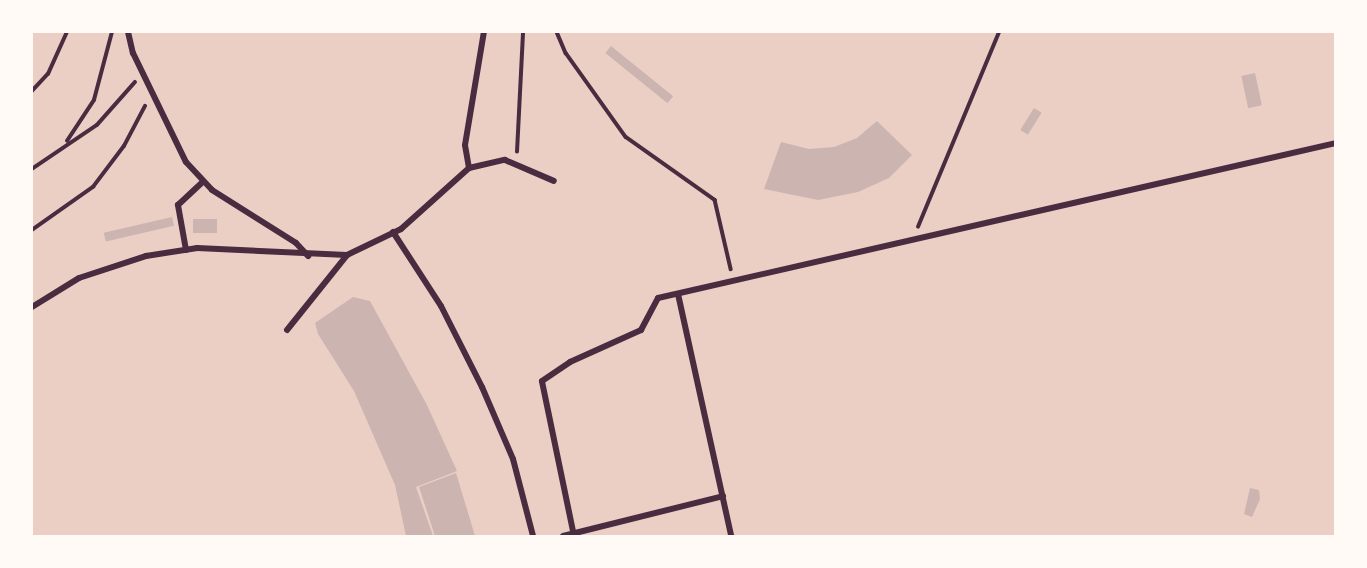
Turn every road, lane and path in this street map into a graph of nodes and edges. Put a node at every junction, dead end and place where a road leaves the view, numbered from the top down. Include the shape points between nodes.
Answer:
1 (67, 32) edge
2 (112, 32) edge
3 (128, 32) edge
4 (484, 32) edge
5 (523, 32) edge
6 (557, 32) edge
7 (999, 32) edge
8 (142, 72) junction
9 (32, 91) edge
10 (150, 91) junction
11 (66, 142) junction
12 (1335, 143) edge
13 (516, 165) junction
14 (469, 168) junction
15 (32, 169) edge
16 (554, 181) dead end
17 (203, 182) junction
18 (32, 230) edge
19 (393, 232) junction
20 (913, 240) junction
21 (186, 250) junction
22 (347, 256) junction
23 (309, 257) junction
24 (734, 281) junction
25 (678, 294) junction
26 (32, 307) edge
27 (287, 330) dead end
28 (723, 496) junction
29 (574, 535) edge
30 (533, 537) edge
31 (564, 537) edge
32 (731, 537) edge

1 - 9 path via 48,74
2 - 11 path via 94,100
3 - 8 street
4 - 14 street via 466,145
5 - 13 path
6 - 24 path via 626,137 715,200
7 - 20 path
8 - 10 street
8 - 11 path via 97,125
10 - 17 street via 178,150
10 - 18 path via 109,169 71,204
11 - 15 path
12 - 20 street
13 - 14 street via 505,160
13 - 16 street
14 - 19 street via 446,192
17 - 21 street via 178,205
17 - 23 street via 296,243
19 - 22 street
19 - 30 street via 441,306 482,387 513,459
20 - 24 street
21 - 23 street
21 - 26 street via 146,256 79,278
22 - 23 street
22 - 27 street
24 - 25 street
25 - 28 street
25 - 29 street via 658,298 641,330 632,336 570,362 542,382
28 - 29 street
28 - 32 street
29 - 31 street

